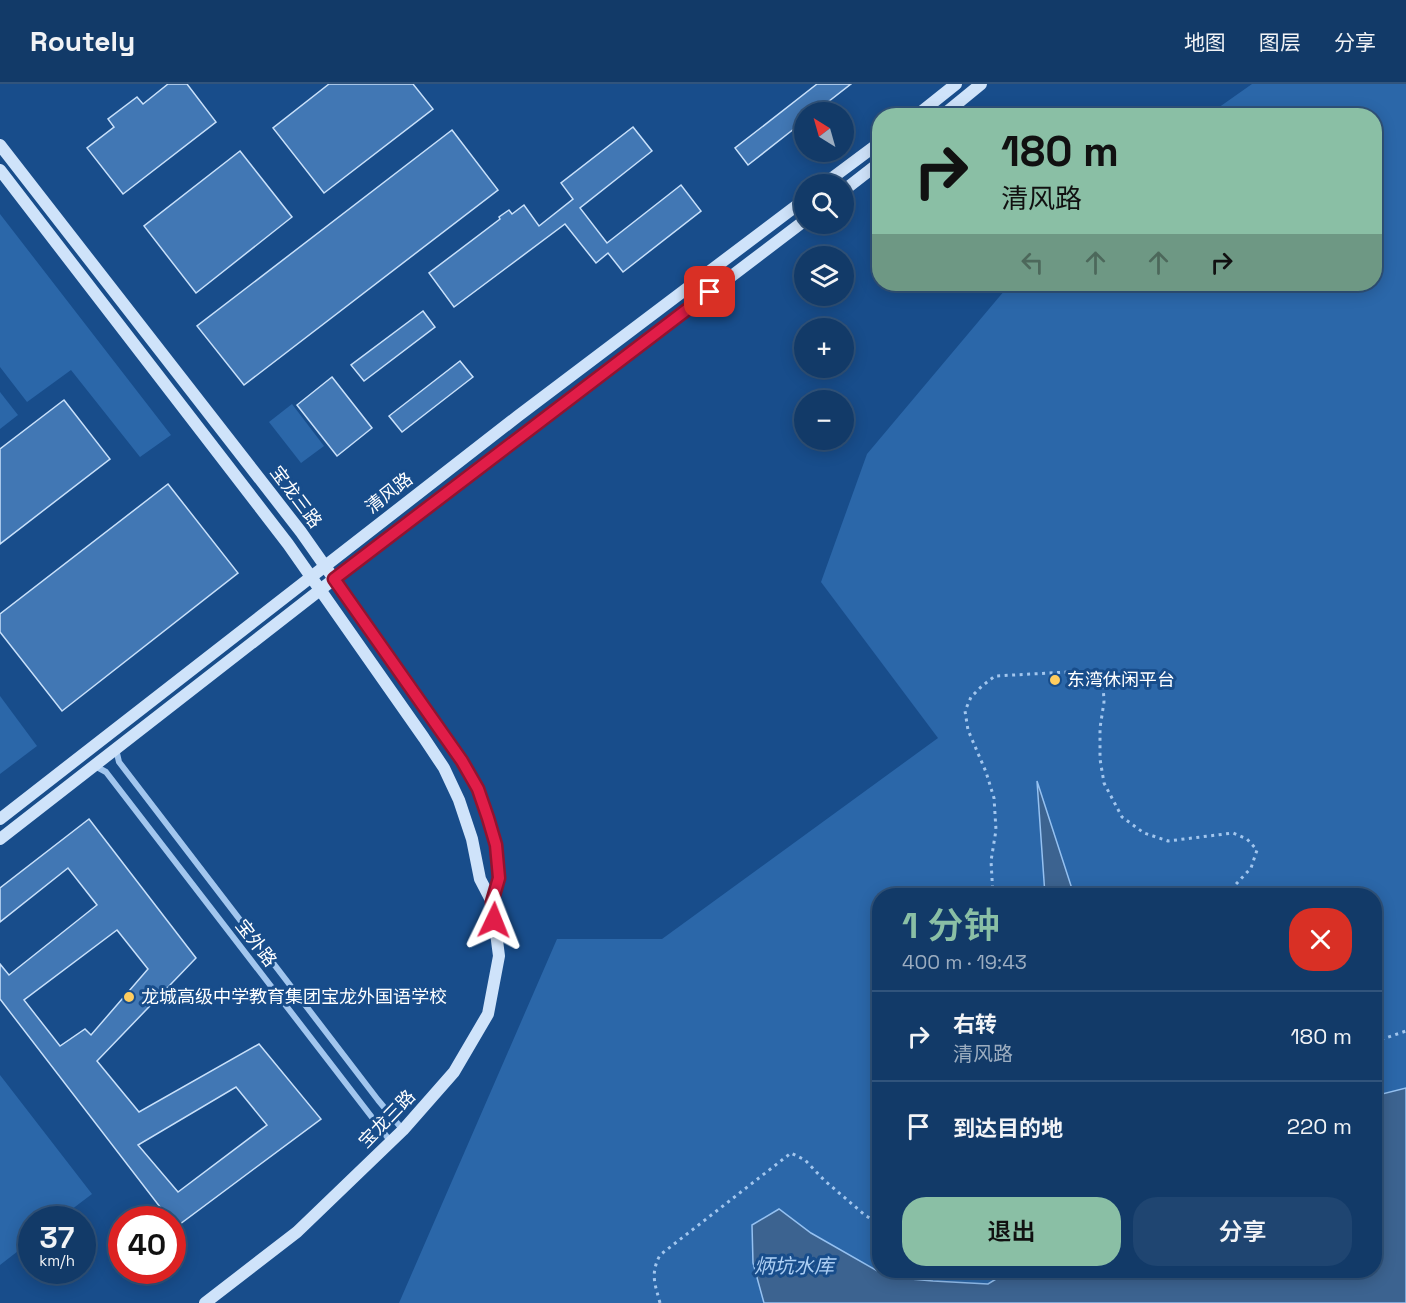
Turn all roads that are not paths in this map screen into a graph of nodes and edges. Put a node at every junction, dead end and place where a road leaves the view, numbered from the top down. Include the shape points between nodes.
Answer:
1 (956, 84) edge
2 (981, 84) edge
3 (926, 108) edge
4 (952, 108) edge
5 (0, 145) edge
6 (872, 148) edge
7 (872, 169) edge
8 (0, 170) edge
9 (838, 174) edge
10 (854, 183) edge
11 (794, 208) edge
12 (794, 228) edge
13 (325, 566) junction
14 (312, 577) junction
15 (334, 579) junction
16 (320, 589) junction
17 (116, 749) junction
18 (94, 765) junction
19 (0, 819) edge
20 (0, 838) edge
21 (492, 902) junction
22 (403, 1130) junction
23 (391, 1142) junction
24 (205, 1303) edge

1 - 3 street
2 - 4 street
5 - 13 street, 宝龙三路
6 - 9 street
7 - 10 street
8 - 14 street, 宝龙三路
11 - 13 street, 清风路
12 - 15 street, 清风路
13 - 14 street, 清风路
13 - 15 street, 宝龙三路
14 - 16 street, 宝龙三路
14 - 19 street, 清风路
15 - 16 street, 清风路
15 - 21 street, 宝龙三路 via 478,789 496,845 499,878
16 - 17 street, 清风路
16 - 21 street, 宝龙三路 via 444,768 472,839 480,879
17 - 18 street, 清风路
17 - 22 street, 宝外路 via 119,762
18 - 20 street, 清风路
18 - 23 street, 宝外路 via 106,772
21 - 22 street, 宝龙三路 via 499,956 488,1014 454,1072
22 - 23 street, 宝龙三路
23 - 24 street, 宝龙三路 via 297,1232

